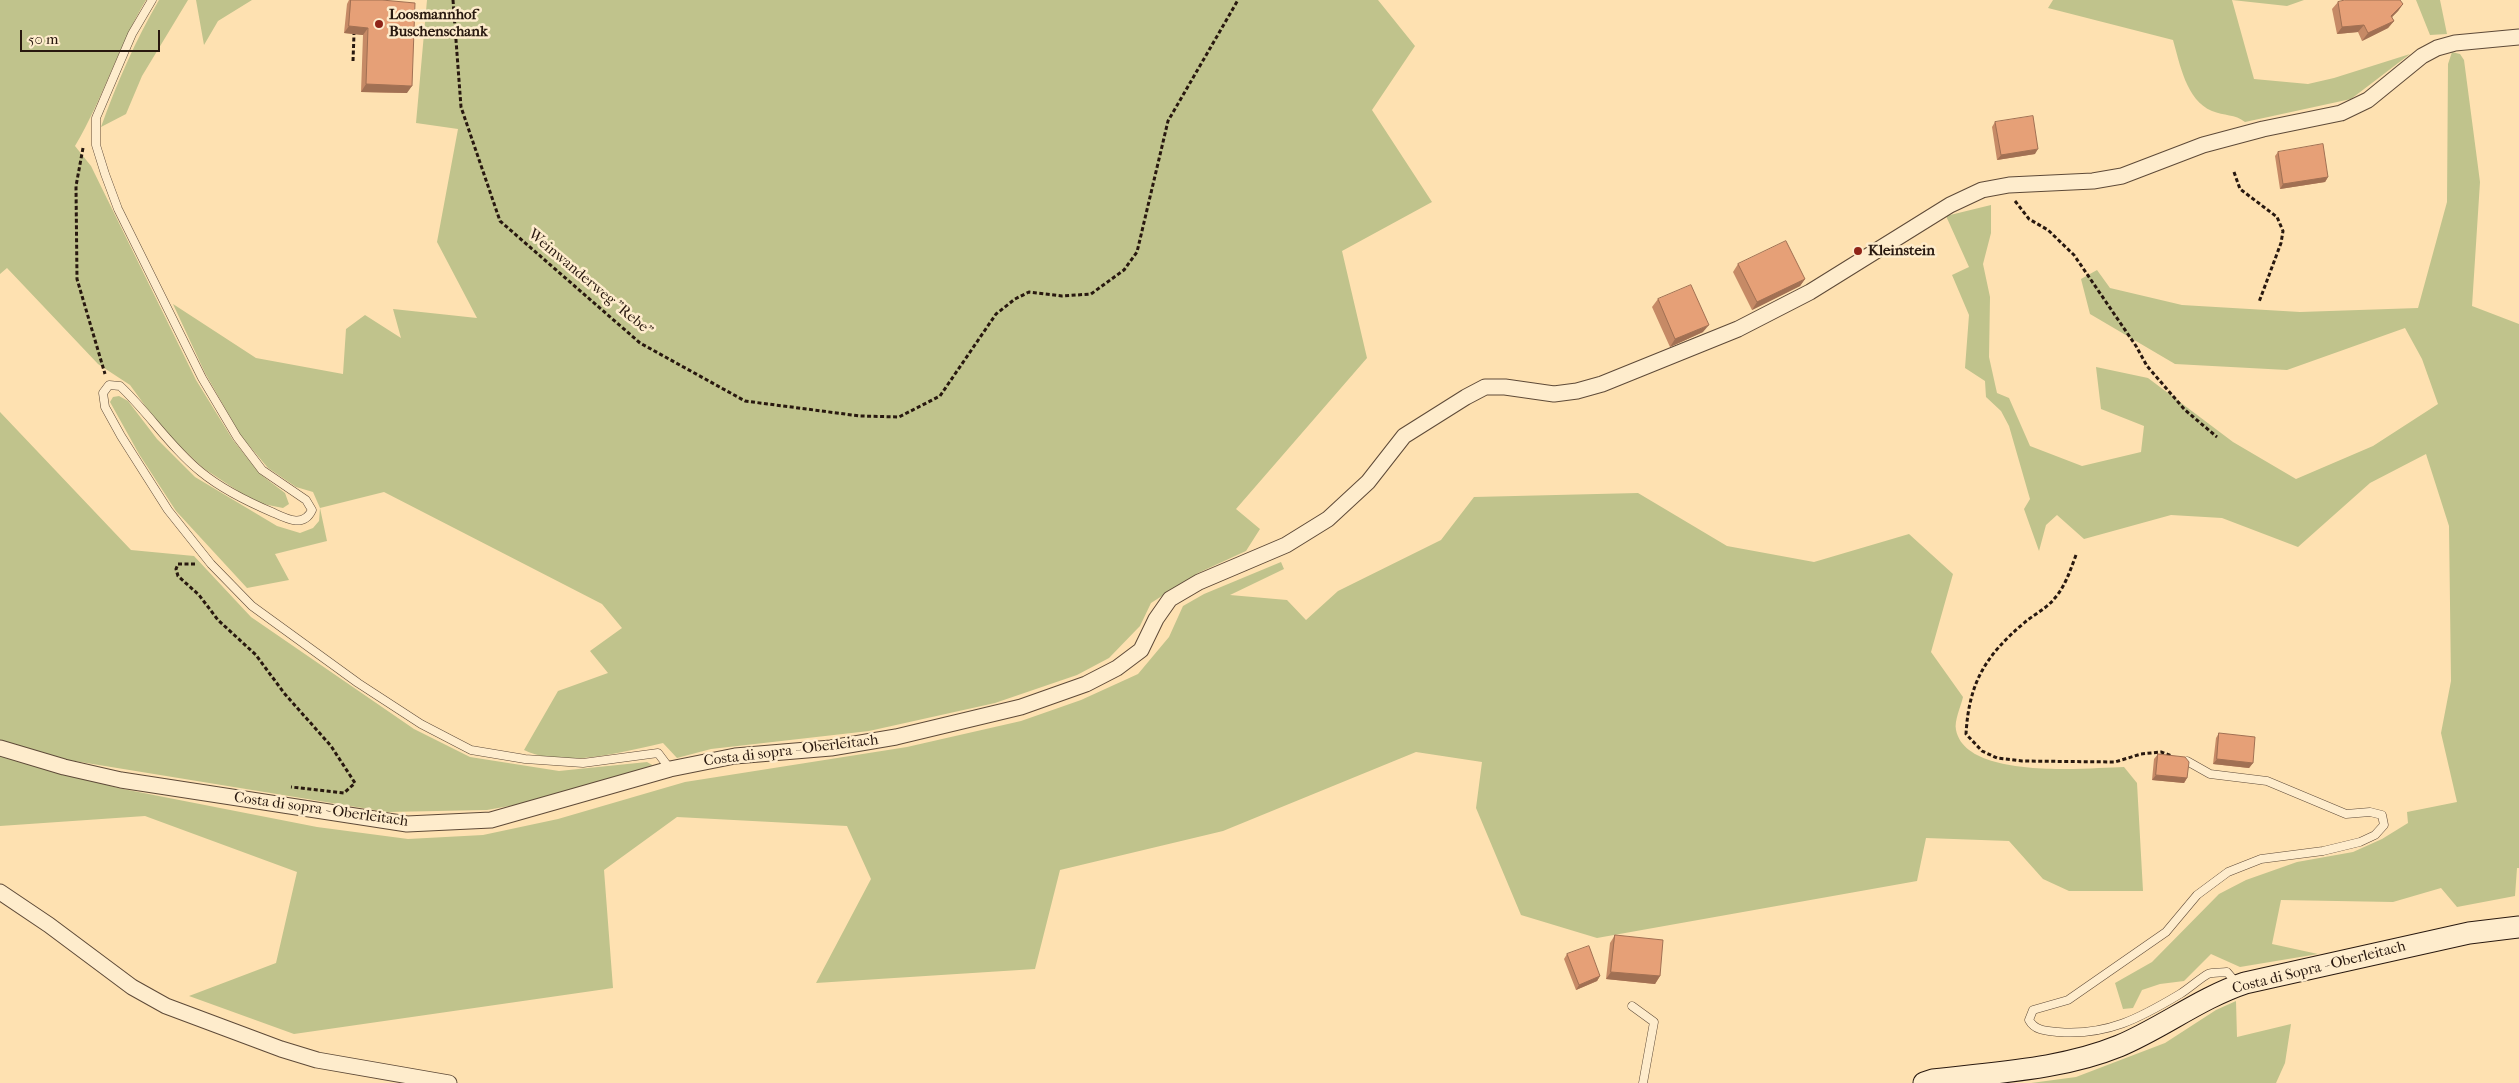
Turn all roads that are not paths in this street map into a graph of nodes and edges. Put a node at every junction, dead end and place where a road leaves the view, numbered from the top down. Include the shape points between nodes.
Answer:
1 (152, 0) edge
2 (2519, 37) edge
3 (0, 748) edge
4 (2187, 761) edge
5 (670, 769) junction
6 (0, 892) edge
7 (2519, 926) edge
8 (2239, 985) junction
9 (1632, 1006) dead end
10 (449, 1083) edge
11 (1643, 1083) edge
12 (1924, 1083) edge

1 - 5 lane via 132,34 96,118 96,145 118,209 202,378 236,437 262,470 306,500 312,510 308,518 299,522 239,498 201,472 120,386 108,385 103,393 105,407 168,510 211,564 252,606 358,683 421,724 471,750 525,759 583,763 658,753
2 - 5 street, Costa di sopra - Oberleitach via 2455,43 2437,48 2422,56 2368,100 2341,113 2263,128 2203,145 2122,176 1982,190 1950,205 1810,292 1738,329 1602,384 1554,394 1505,387 1485,388 1404,436 1368,482 1328,520 1286,545 1199,582 1170,599 1141,650 1117,668 1086,684 1021,707 896,737 831,748 735,756
3 - 5 street, Costa di sopra - Oberleitach via 121,780 407,824 491,820
4 - 8 lane via 2210,774 2266,781 2346,814 2370,812 2382,815 2384,825 2375,835 2360,842 2323,851 2261,859 2228,872 2197,895 2166,932 2068,1000 2034,1010 2029,1020 2032,1026 2042,1030 2082,1034 2114,1028 2155,1008 2208,974 2227,972
6 - 10 street via 132,987 166,1006 317,1060
7 - 8 main road, Costa di Sopra - Oberleitach via 2468,933
8 - 12 main road, Costa di Sopra - Oberleitach via 2157,1029 2083,1057 2054,1066
9 - 11 lane via 1654,1022

